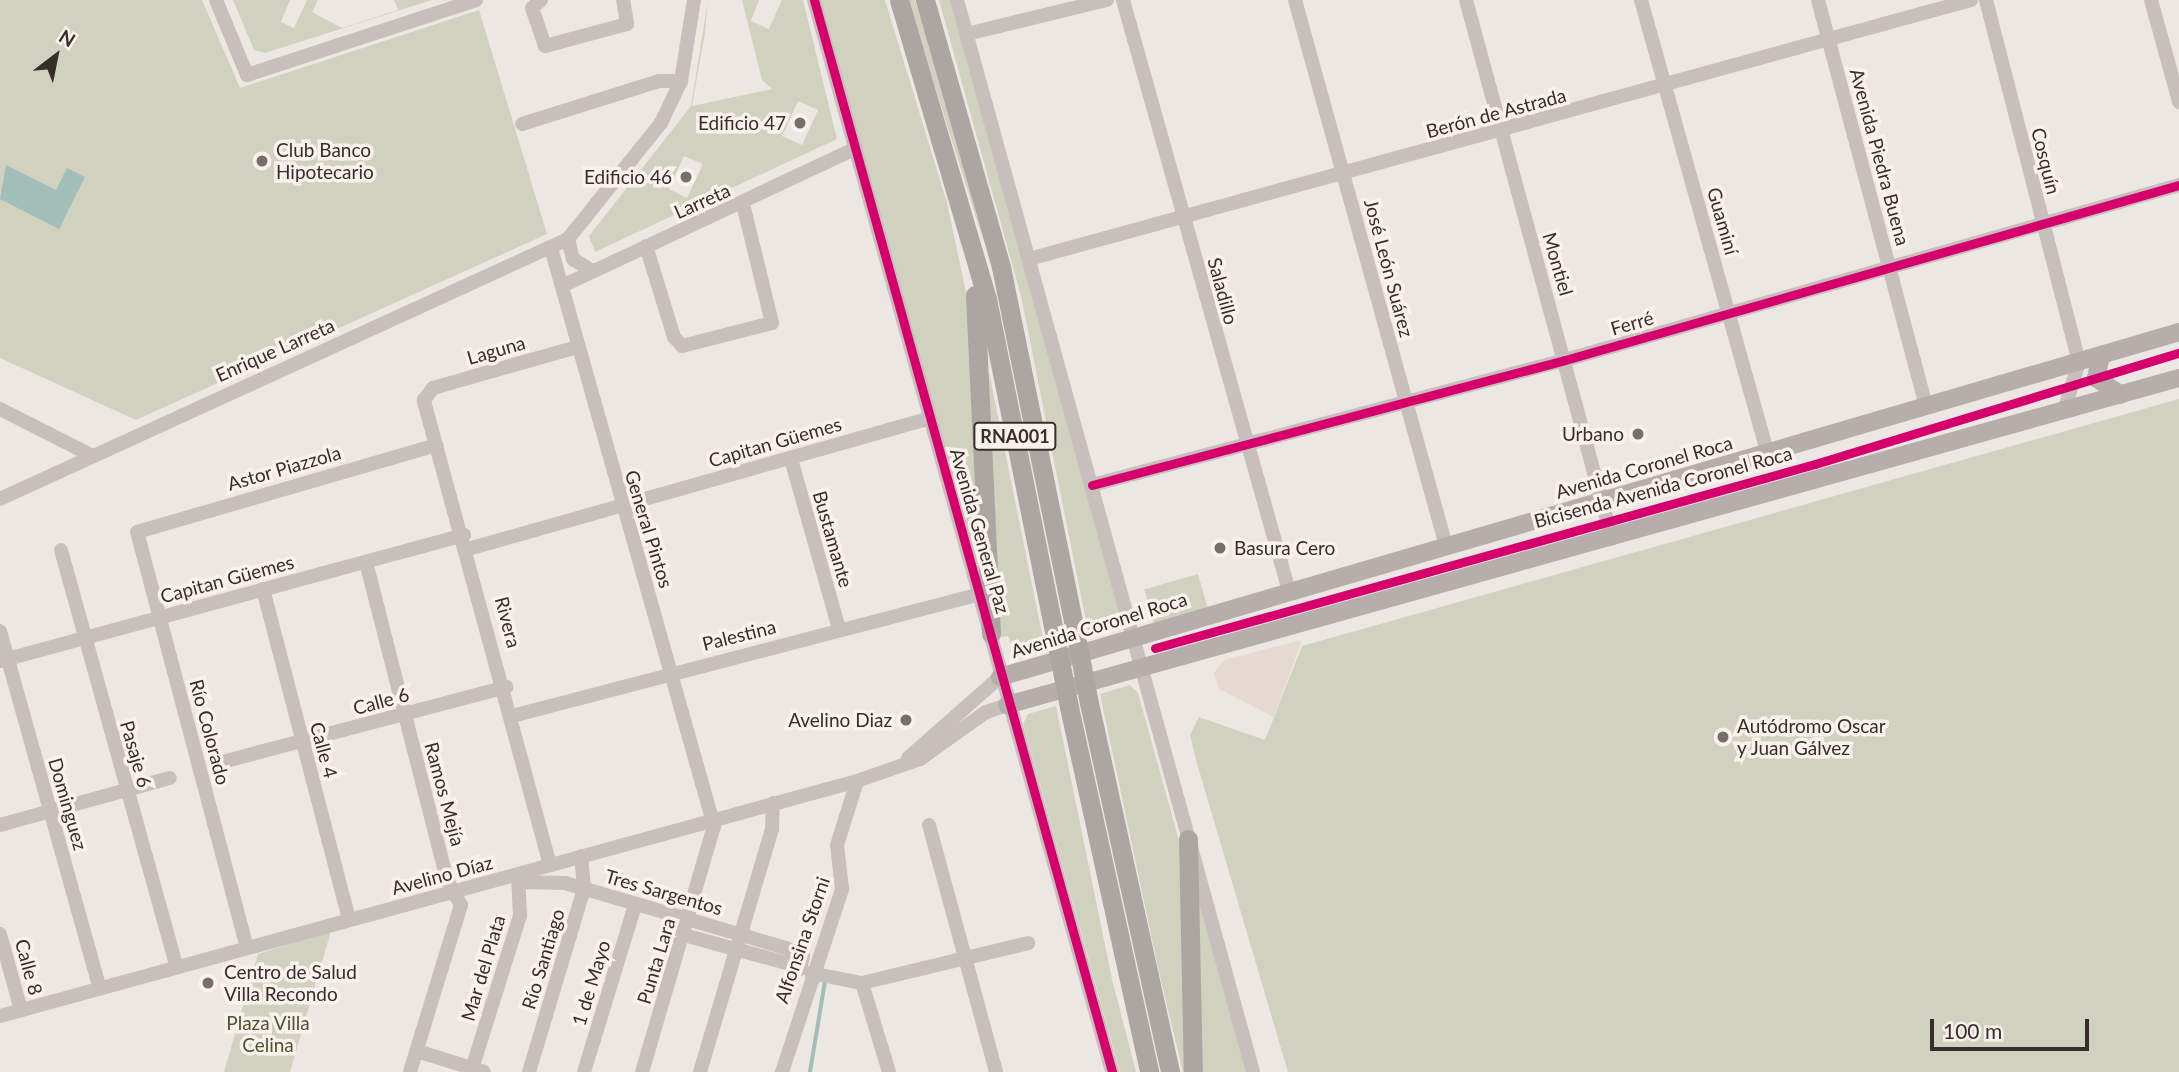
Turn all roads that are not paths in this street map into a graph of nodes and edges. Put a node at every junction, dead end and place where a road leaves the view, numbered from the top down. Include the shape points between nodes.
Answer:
1 (216, 0) edge
2 (476, 0) edge
3 (541, 0) edge
4 (623, 0) edge
5 (694, 0) edge
6 (814, 0) edge
7 (899, 0) edge
8 (925, 0) edge
9 (957, 0) edge
10 (1107, 0) edge
11 (1123, 0) edge
12 (1295, 0) edge
13 (1466, 0) edge
14 (1642, 0) edge
15 (1818, 0) edge
16 (1971, 0) edge
17 (1986, 0) edge
18 (2151, 0) edge
19 (967, 34) junction
20 (1829, 40) junction
21 (681, 80) junction
22 (1665, 87) junction
23 (2179, 102) edge
24 (522, 124) dead end
25 (1501, 131) junction
26 (856, 148) junction
27 (1344, 173) junction
28 (2179, 185) edge
29 (743, 204) junction
30 (1184, 217) junction
31 (2042, 224) junction
32 (972, 238) junction
33 (568, 239) junction
34 (646, 246) junction
35 (551, 248) junction
36 (1029, 258) junction
37 (1889, 268) junction
38 (592, 271) junction
39 (562, 286) junction
40 (1730, 313) junction
41 (2179, 332) edge
42 (577, 347) junction
43 (2101, 356) junction
44 (1565, 360) junction
45 (2079, 362) junction
46 (2179, 378) edge
47 (427, 392) joint
48 (2121, 394) junction
49 (1405, 403) junction
50 (1926, 406) junction
51 (0, 410) edge
52 (2064, 411) junction
53 (930, 418) junction
54 (437, 445) junction
55 (1245, 446) junction
56 (1767, 452) junction
57 (93, 456) junction
58 (791, 459) junction
59 (1092, 485) junction
60 (0, 499) edge
61 (1601, 501) junction
62 (620, 505) junction
63 (140, 528) joint
64 (1612, 539) junction
65 (466, 542) junction
66 (1446, 546) junction
67 (61, 550) dead end
68 (366, 562) junction
69 (263, 589) junction
70 (1289, 591) junction
71 (977, 595) junction
72 (160, 617) junction
73 (839, 629) junction
74 (0, 631) edge
75 (990, 634) junction
76 (1135, 635) junction
77 (83, 639) junction
78 (4, 660) edge
79 (1143, 667) junction
80 (672, 672) junction
81 (1000, 677) junction
82 (506, 687) junction
83 (1007, 705) junction
84 (404, 715) junction
85 (512, 716) junction
86 (302, 741) junction
87 (226, 761) dead end
88 (893, 770) junction
89 (170, 778) dead end
90 (857, 781) junction
91 (126, 792) junction
92 (773, 803) junction
93 (51, 813) junction
94 (713, 820) junction
95 (0, 825) edge
96 (929, 825) dead end
97 (1188, 839) junction
98 (582, 856) junction
99 (550, 865) junction
100 (519, 878) junction
101 (584, 889) junction
102 (453, 892) junction
103 (635, 905) junction
104 (689, 919) junction
105 (349, 920) junction
106 (0, 934) edge
107 (684, 935) junction
108 (743, 935) junction
109 (1028, 943) dead end
110 (247, 948) junction
111 (738, 951) junction
112 (964, 957) junction
113 (793, 962) junction
114 (177, 967) junction
115 (811, 973) junction
116 (862, 983) junction
117 (100, 988) junction
118 (804, 990) junction
119 (21, 1010) junction
120 (0, 1016) edge
121 (417, 1051) junction
122 (476, 1071) edge
123 (410, 1072) edge
124 (529, 1072) edge
125 (584, 1072) edge
126 (642, 1072) edge
127 (699, 1072) edge
128 (782, 1072) edge
129 (889, 1072) edge
130 (996, 1072) edge
131 (1112, 1072) edge
132 (1149, 1072) edge
133 (1170, 1072) edge
134 (1193, 1072) edge
135 (1253, 1072) edge

1 - 2 street via 247,75
3 - 4 street via 532,8 545,46 627,24
5 - 21 street
6 - 26 street, Avenida General Paz
7 - 32 highway, RNA001
8 - 133 highway, RNA001, bridge via 1001,267
9 - 19 street
10 - 19 street
11 - 30 street, Saladillo
12 - 27 street, José León Suárez
13 - 25 street, Montiel
14 - 22 street, Guaminí
15 - 20 street, Avenida Piedra Buena
16 - 20 street, Berón de Astrada
17 - 31 street, Cosquín
18 - 23 street
19 - 36 street
20 - 22 street, Berón de Astrada
20 - 37 street, Avenida Piedra Buena
21 - 24 street via 659,81
21 - 33 street via 651,140
22 - 25 street, Berón de Astrada
22 - 40 street, Guaminí
25 - 27 street, Berón de Astrada
25 - 44 street, Montiel
26 - 29 street, Larreta
26 - 53 street, Avenida General Paz
27 - 30 street, Berón de Astrada
27 - 49 street, José León Suárez
28 - 31 street, Ferré
29 - 34 street, Larreta
29 - 34 street via 772,323 682,346 674,337
30 - 36 street, Berón de Astrada
30 - 55 street, Saladillo
31 - 37 street, Ferré
31 - 45 street, Cosquín
32 - 75 highway
32 - 132 highway, RNA001, bridge
33 - 35 street, Enrique Larreta
33 - 38 street via 573,259
34 - 38 street, Larreta
35 - 39 street, General Pintos
35 - 57 street, Enrique Larreta
36 - 59 street
37 - 40 street, Ferré
37 - 50 street, Avenida Piedra Buena
38 - 39 street, Larreta
39 - 42 street, General Pintos
40 - 44 street, Ferré
40 - 56 street, Guaminí
41 - 43 main road, Avenida Coronel Roca
42 - 47 street, Laguna
42 - 62 street, General Pintos
43 - 45 main road, Avenida Coronel Roca
43 - 48 main road via 2096,378
44 - 49 street, Ferré
44 - 61 street, Montiel
45 - 50 main road, Avenida Coronel Roca
45 - 52 street
46 - 48 main road
47 - 54 street, Rivera
48 - 52 main road
49 - 55 street, Ferré
49 - 66 street, José León Suárez
50 - 56 main road, Avenida Coronel Roca
51 - 57 street
52 - 64 main road
53 - 58 street, Capitan Güemes
53 - 71 street, Avenida General Paz
54 - 63 street, Astor Piazzola
54 - 65 street, Rivera
55 - 59 street, Ferré
55 - 70 street, Saladillo
56 - 61 main road, Avenida Coronel Roca
57 - 60 street, Enrique Larreta
58 - 62 street, Capitan Güemes
58 - 73 street, Bustamante
59 - 76 street
61 - 64 street, Montiel
61 - 66 main road, Avenida Coronel Roca
62 - 65 street, Capitan Güemes
62 - 80 street, General Pintos
63 - 72 street, Río Colorado via 136,537
64 - 79 main road
65 - 68 street, Capitan Güemes
65 - 82 street, Rivera
66 - 70 main road, Avenida Coronel Roca
67 - 77 street, Pasaje 6
68 - 69 street, Capitan Güemes
68 - 84 street, Ramos Mejía
69 - 72 street, Capitan Güemes
69 - 86 street, Calle 4
70 - 76 main road, Avenida Coronel Roca
71 - 73 street, Palestina
71 - 75 street, Avenida General Paz
72 - 77 street, Capitan Güemes
72 - 110 street, Río Colorado
73 - 80 street, Palestina
74 - 78 street, Dominguez
75 - 81 street, Avenida General Paz
76 - 79 street
76 - 81 main road, Avenida Coronel Roca
77 - 78 street, Capitan Güemes
77 - 91 street, Pasaje 6
78 - 93 street, Dominguez
79 - 83 main road
79 - 97 street
80 - 85 street, Palestina
80 - 94 street, General Pintos
81 - 83 street, Avenida General Paz
81 - 88 street, Avelino Díaz
82 - 84 street, Calle 6
82 - 85 street, Rivera
83 - 88 street, Avelino Díaz
83 - 131 street, Avenida General Paz
84 - 86 street, Calle 6
84 - 102 street, Ramos Mejía
85 - 99 street, Rivera
86 - 87 street, Calle 6
86 - 105 street, Calle 4
88 - 90 street, Avelino Díaz
89 - 91 street
90 - 92 street, Avelino Díaz
90 - 115 street, Alfonsina Storni via 837,845 842,889
91 - 93 street
91 - 114 street, Pasaje 6
92 - 94 street, Avelino Díaz
92 - 108 street via 772,829
93 - 95 street
93 - 117 street, Dominguez
94 - 98 street, Avelino Díaz
94 - 104 street, Punta Lara
96 - 112 street
97 - 134 highway
97 - 135 street
98 - 99 street, Avelino Díaz
98 - 101 street, Río Santiago
99 - 100 street, Avelino Díaz
100 - 101 street, Tres Sargentos
100 - 102 street, Avelino Díaz
100 - 122 street, Mar del Plata via 520,916
101 - 103 street, Tres Sargentos
101 - 124 street, Río Santiago
102 - 105 street, Avelino Díaz
102 - 121 street, Ramos Mejía via 459,914
103 - 104 street, Tres Sargentos
103 - 125 street, 1 de Mayo
104 - 107 street, Punta Lara
104 - 108 street, Tres Sargentos
105 - 110 street, Avelino Díaz
106 - 119 street, Calle 8
107 - 111 street, Tres Sargentos
107 - 126 street, Punta Lara
108 - 111 street
108 - 113 street, Tres Sargentos
109 - 112 street
110 - 114 street, Avelino Díaz
111 - 113 street, Tres Sargentos
111 - 127 street
112 - 116 street
112 - 130 street
113 - 118 street
114 - 117 street, Avelino Díaz
115 - 116 street
115 - 118 street, Alfonsina Storni
116 - 129 street
117 - 119 street, Avelino Díaz
118 - 128 street, Alfonsina Storni
119 - 120 street, Avelino Díaz
121 - 122 street
121 - 123 street, Ramos Mejía

